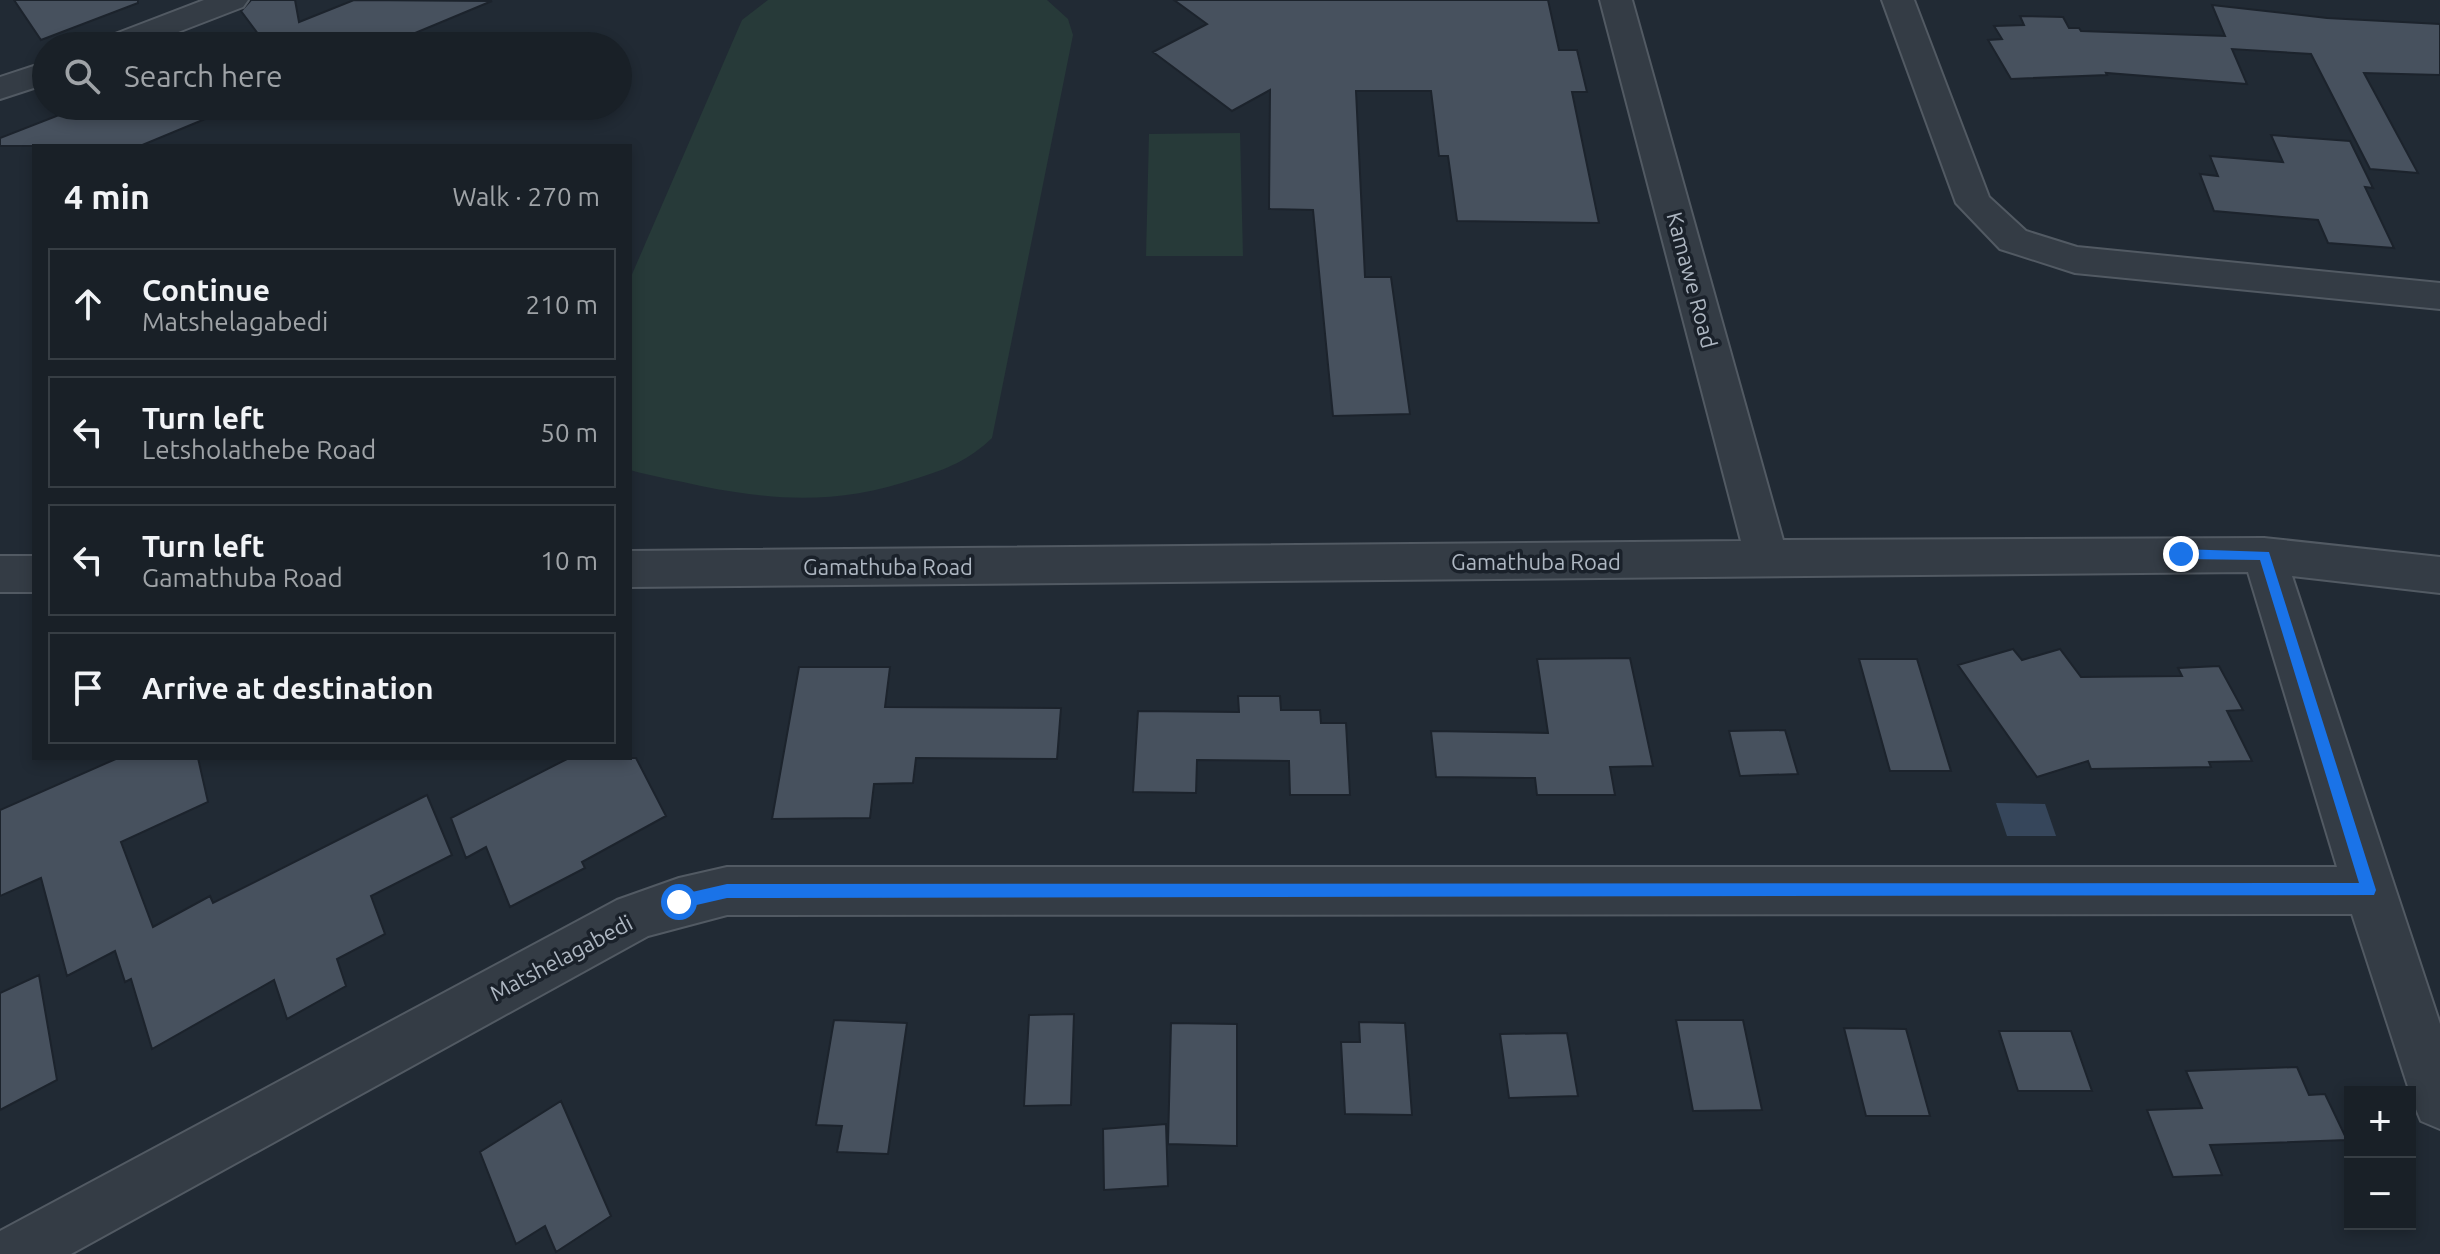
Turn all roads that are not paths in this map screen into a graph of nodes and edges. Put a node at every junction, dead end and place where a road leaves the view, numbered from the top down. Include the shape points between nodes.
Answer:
1 (232, 0) edge
2 (1616, 0) edge
3 (1898, 0) edge
4 (149, 32) edge
5 (32, 77) edge
6 (0, 89) edge
7 (2440, 296) edge
8 (2264, 555) junction
9 (1767, 560) junction
10 (632, 569) edge
11 (0, 574) edge
12 (32, 574) edge
13 (2440, 575) edge
14 (2369, 890) junction
15 (2440, 1102) edge
16 (14, 1254) edge

1 - 4 street
2 - 9 street, Kamawe Road
3 - 7 street via 1974,203 2013,240 2075,260
5 - 6 street
8 - 9 street, Gamathuba Road
8 - 13 street, Gamathuba Road
8 - 14 street
9 - 10 street, Gamathuba Road
11 - 12 street
14 - 15 street
14 - 16 street, Matshelagabedi via 727,891 635,917

